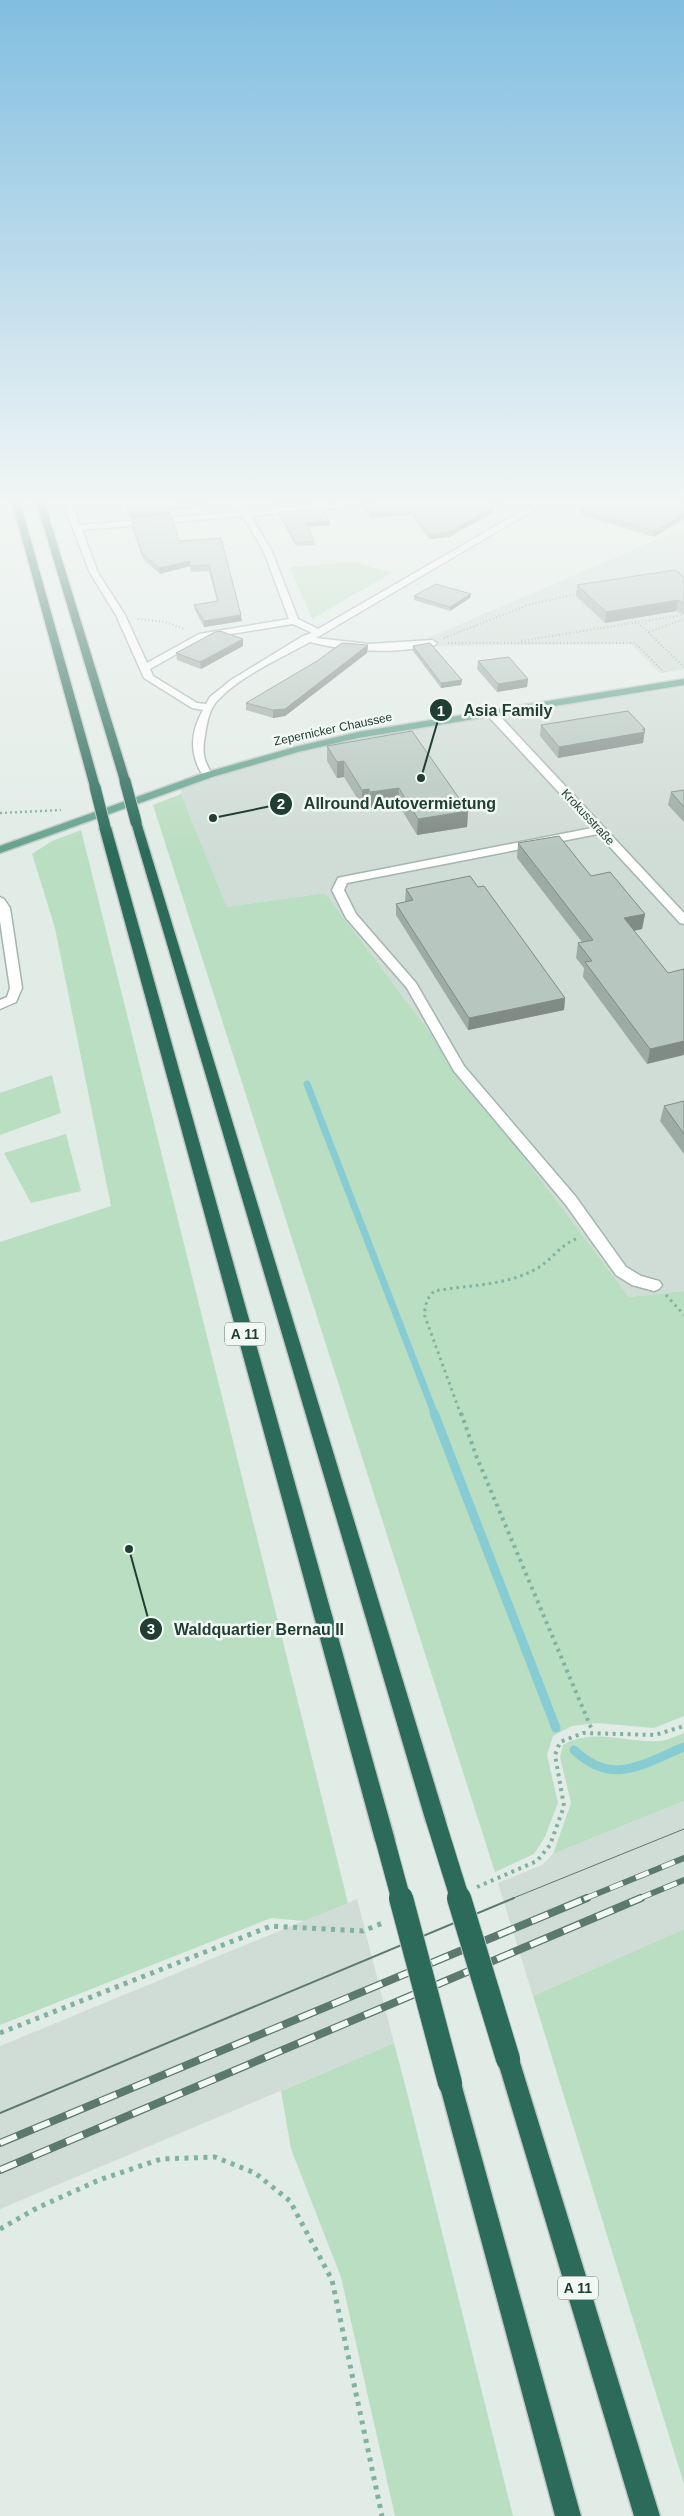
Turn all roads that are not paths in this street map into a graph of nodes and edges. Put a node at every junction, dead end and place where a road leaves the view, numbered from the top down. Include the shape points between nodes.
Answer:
1 (47, 615) edge
2 (75, 615) edge
3 (120, 615) edge
4 (292, 615) edge
5 (346, 615) edge
6 (294, 621) junction
7 (317, 632) junction
8 (306, 638) junction
9 (432, 643) edge
10 (144, 668) junction
11 (684, 682) edge
12 (208, 707) junction
13 (492, 714) junction
14 (208, 775) junction
15 (600, 830) junction
16 (0, 850) edge
17 (0, 901) edge
18 (684, 920) edge
19 (0, 1005) edge
20 (654, 1286) road end
21 (568, 2516) edge
22 (647, 2516) edge

1 - 21 highway, A 11, bridge
2 - 22 highway, A 11, bridge
3 - 10 street
4 - 6 street
5 - 7 street
6 - 7 street
6 - 10 street via 202,636
7 - 8 street
8 - 9 street via 330,645
8 - 12 street via 234,682
10 - 12 street via 149,678 170,693 195,706
11 - 13 main road, Zepernicker Chaussee
12 - 14 street via 202,720 197,753 200,765
13 - 14 main road, Zepernicker Chaussee via 334,740
13 - 15 street, Krokusstraße
14 - 16 main road, Zepernicker Chaussee
15 - 18 street, Krokusstraße
15 - 20 street via 342,880 338,890 350,915 412,986 459,1068 536,1157 621,1271
17 - 19 street via 4,908 16,988 12,999

